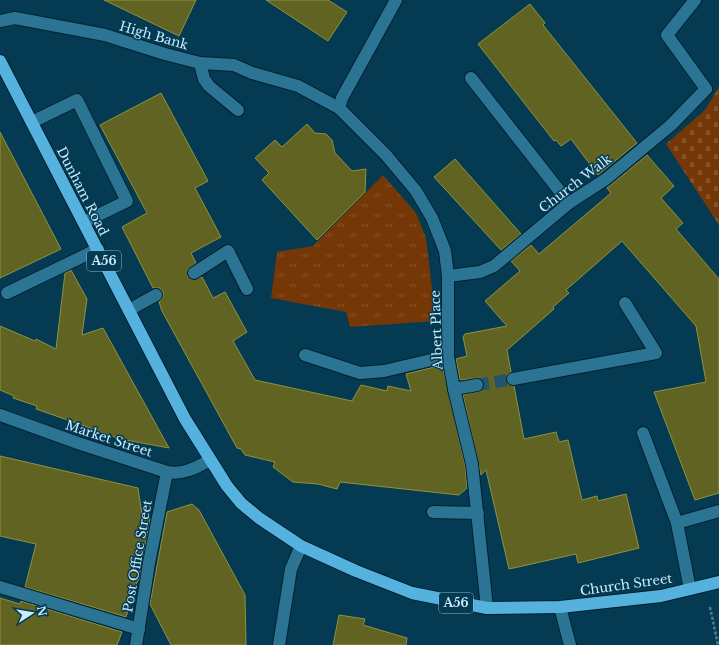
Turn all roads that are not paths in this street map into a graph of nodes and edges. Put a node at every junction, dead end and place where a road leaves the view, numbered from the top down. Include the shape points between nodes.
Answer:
1 (396, 0) edge
2 (695, 0) edge
3 (0, 21) edge
4 (0, 61) edge
5 (200, 62) junction
6 (471, 78) dead end
7 (298, 86) joint
8 (339, 108) junction
9 (238, 110) dead end
10 (32, 122) junction
11 (570, 204) junction
12 (84, 222) junction
13 (98, 249) junction
14 (194, 273) dead end
15 (448, 276) junction
16 (247, 290) dead end
17 (7, 293) dead end
18 (156, 295) dead end
19 (625, 304) dead end
20 (129, 310) junction
21 (305, 355) dead end
22 (448, 356) junction
23 (513, 378) tunnel mouth
24 (477, 385) tunnel mouth
25 (454, 390) junction
26 (0, 415) edge
27 (643, 433) dead end
28 (210, 460) junction
29 (166, 472) junction
30 (719, 511) edge
31 (433, 512) dead end
32 (478, 513) junction
33 (677, 523) junction
34 (301, 546) junction
35 (719, 582) edge
36 (0, 587) edge
37 (690, 589) junction
38 (560, 607) junction
39 (487, 608) junction
40 (139, 629) junction
41 (136, 645) edge
42 (279, 645) edge
43 (570, 645) edge

1 - 8 street via 342,98
2 - 11 street, Church Walk via 667,35 706,89 665,130 606,179
3 - 5 street, High Bank via 14,18 105,35
4 - 10 highway, Dunham Road / A56
5 - 7 street, High Bank via 234,65
5 - 9 street via 204,79 209,86
6 - 11 street
7 - 8 street, Albert Place
8 - 15 street, Albert Place via 386,155 416,191 432,218 445,250
10 - 12 highway, Dunham Road / A56
10 - 12 street via 77,100 127,201
11 - 15 street, Church Walk via 494,266 480,272
12 - 13 highway, Dunham Road / A56
13 - 17 street
13 - 20 highway, Dunham Road / A56
14 - 16 street via 228,251
15 - 22 street, Albert Place
18 - 20 street
19 - 23 street via 656,353
20 - 28 highway, Dunham Road / A56 via 184,419
21 - 22 street via 360,373 384,371
22 - 25 street, Albert Place
24 - 25 street
25 - 32 street, Albert Place via 472,464
26 - 29 street, Market Street
27 - 33 street
28 - 29 street, Market Street via 195,469
28 - 34 highway, A56 via 241,502 259,518
29 - 40 street, Post Office Street
30 - 33 street
31 - 32 street
32 - 39 street, Albert Place
33 - 37 street
34 - 39 highway, A56 via 412,593
34 - 42 street via 291,569
35 - 37 highway, Church Street / A56
36 - 40 street
37 - 38 highway, Church Street / A56 via 661,596
38 - 39 highway, A56
38 - 43 street
40 - 41 street, Post Office Street

